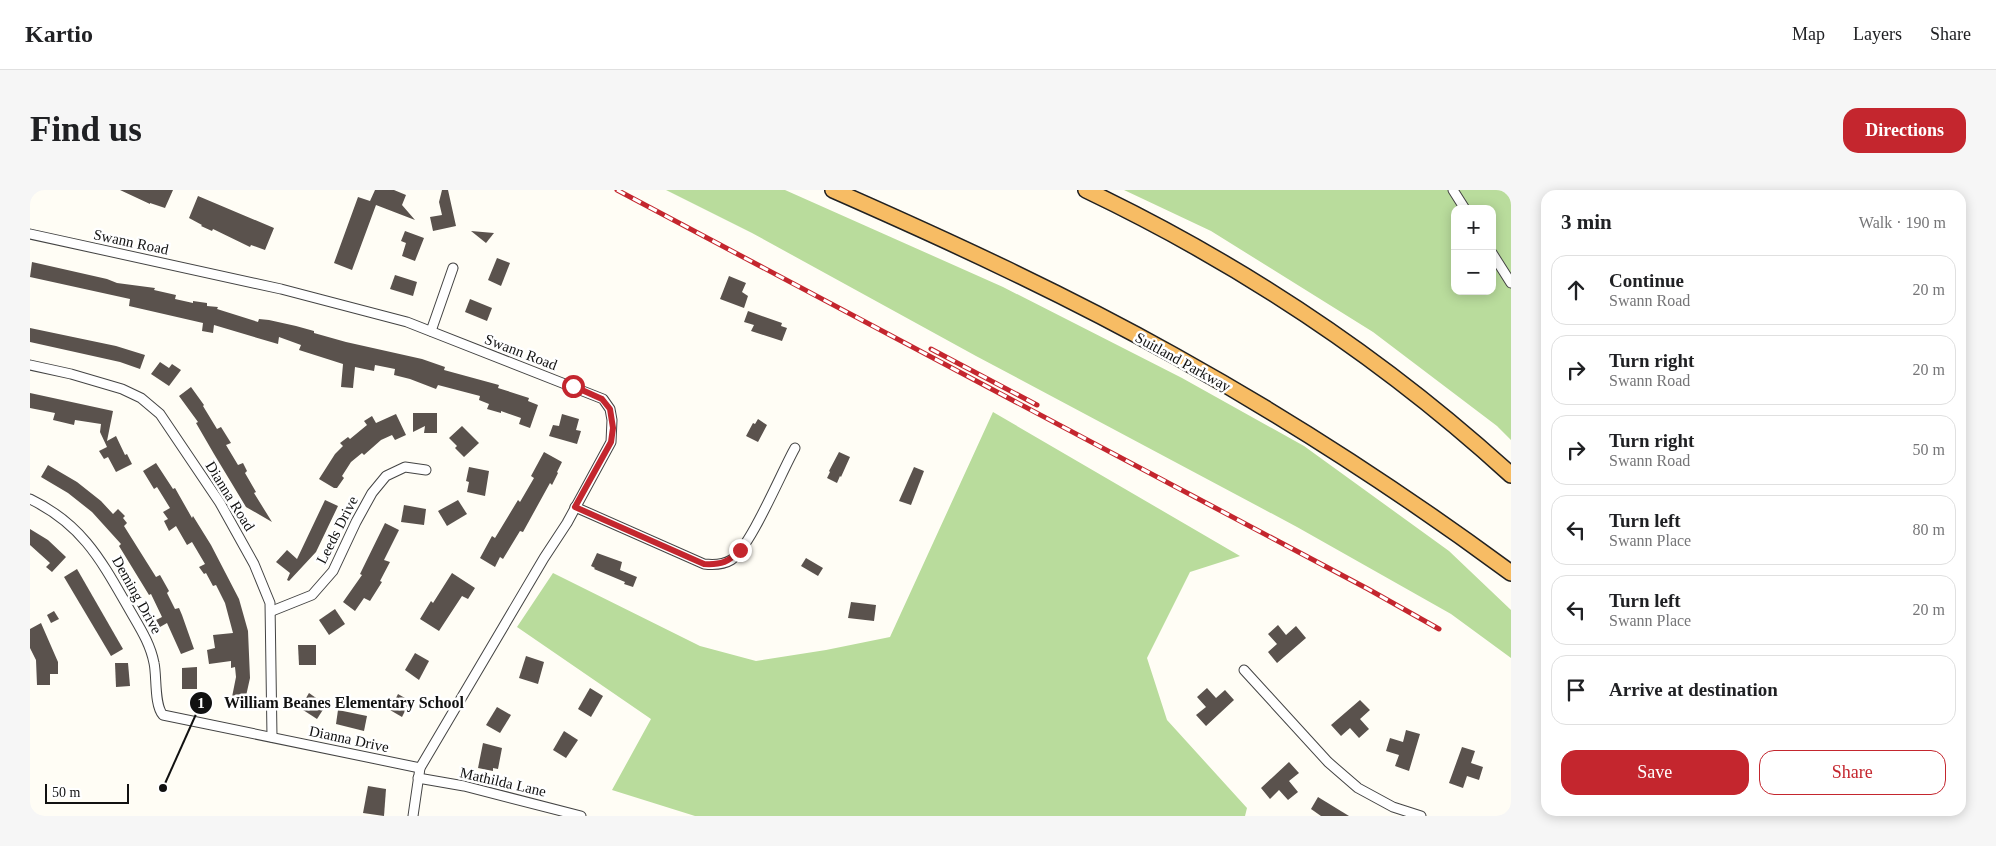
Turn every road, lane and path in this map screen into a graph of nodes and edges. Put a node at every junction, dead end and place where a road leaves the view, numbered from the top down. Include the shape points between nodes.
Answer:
1 (833, 190) edge
2 (1086, 190) edge
3 (1453, 190) edge
4 (1462, 205) edge
5 (30, 234) edge
6 (1496, 258) edge
7 (453, 268) dead end
8 (1511, 282) edge
9 (431, 331) junction
10 (30, 365) edge
11 (795, 448) dead end
12 (426, 470) dead end
13 (1511, 475) edge
14 (30, 499) edge
15 (575, 507) junction
16 (1511, 573) edge
17 (272, 611) junction
18 (1244, 670) dead end
19 (184, 719) joint
20 (272, 736) junction
21 (420, 768) junction
22 (418, 778) junction
23 (413, 816) edge
24 (581, 816) edge
25 (1421, 816) edge

1 - 16 highway, Suitland Parkway via 1024,278 1182,360 1344,457
2 - 13 highway via 1194,245 1298,308 1396,378
3 - 4 street
5 - 9 street, Swann Road via 281,289
6 - 8 street
7 - 9 street
9 - 15 street, Swann Road via 573,386 607,404 613,428 611,442
10 - 17 street, Dianna Road via 122,389 141,398 160,414 220,502 254,564
11 - 15 street via 740,550 732,559 722,563 704,564
12 - 17 street, Leeds Drive via 405,467 386,476 372,493 333,571 312,595
14 - 19 street, Deming Drive via 68,523 98,556 151,650 160,712 168,717
15 - 21 street, Swann Road
17 - 20 street, Dianna Road
18 - 25 street via 1328,762 1358,788 1393,807
19 - 20 street, Dianna Drive
20 - 21 street, Dianna Drive
21 - 22 street, Swann Road
22 - 23 street, Swann Road
22 - 24 street, Mathilda Lane via 473,788

